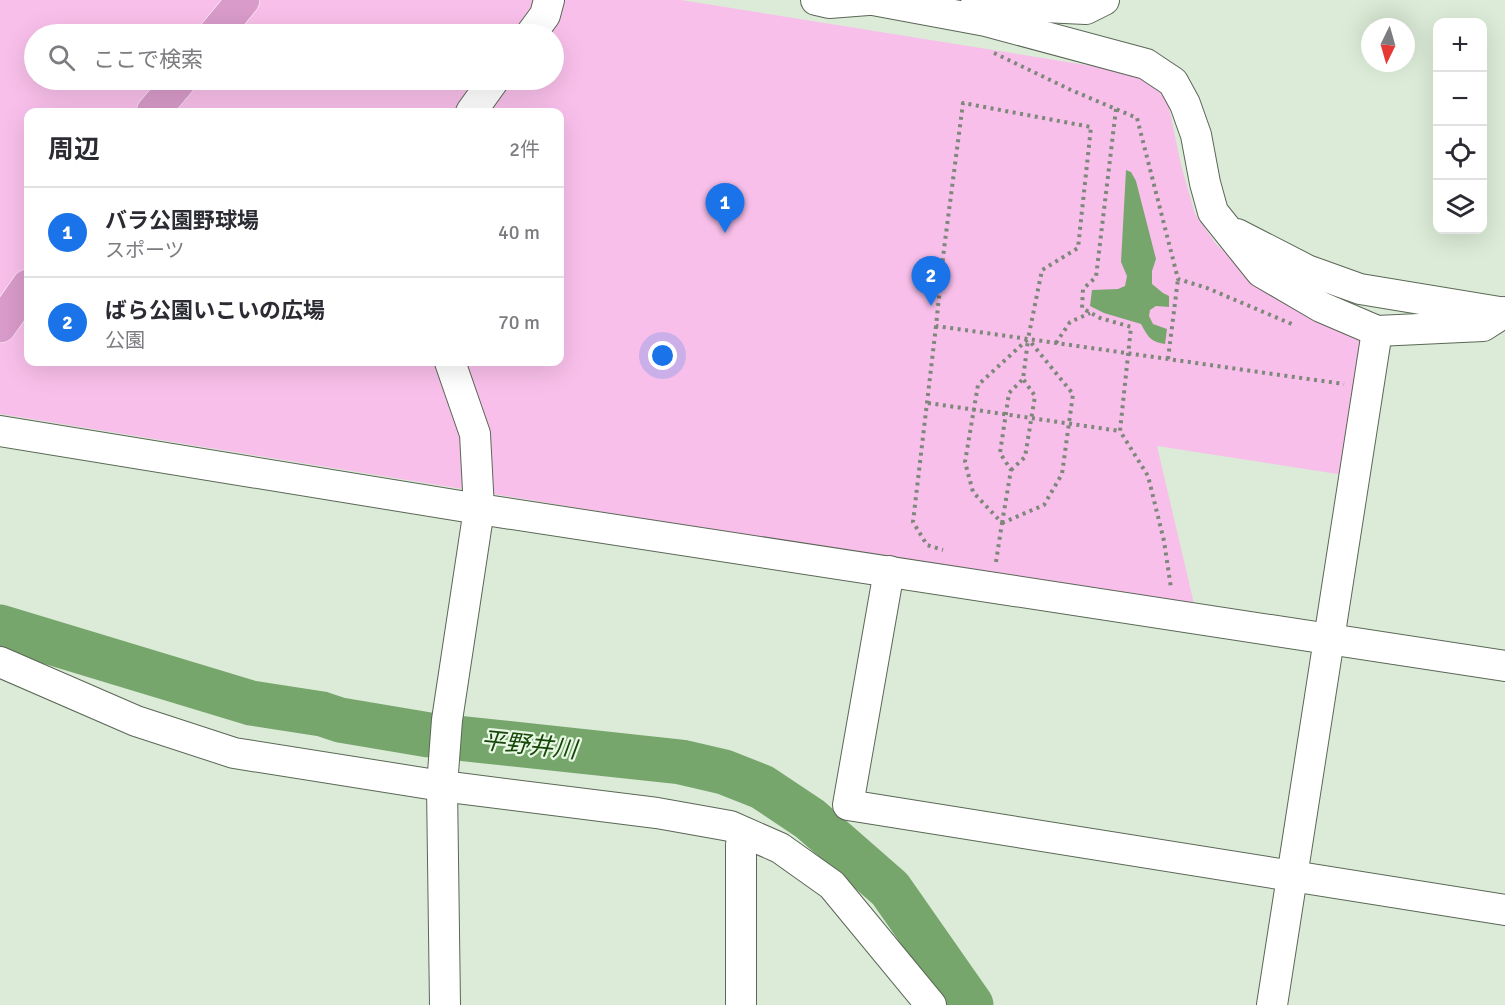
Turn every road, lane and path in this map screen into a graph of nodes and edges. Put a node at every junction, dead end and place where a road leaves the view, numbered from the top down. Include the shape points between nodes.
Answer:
1 (243, 0) edge
2 (549, 0) edge
3 (816, 0) edge
4 (868, 0) edge
5 (873, 0) edge
6 (1104, 0) edge
7 (907, 8) junction
8 (223, 24) edge
9 (538, 24) edge
10 (987, 50) dead end
11 (172, 90) edge
12 (487, 90) edge
13 (156, 108) edge
14 (474, 108) edge
15 (1116, 109) junction
16 (1228, 230) junction
17 (1178, 279) junction
18 (24, 292) edge
19 (1090, 312) junction
20 (1505, 312) edge
21 (0, 326) edge
22 (936, 326) junction
23 (1296, 326) dead end
24 (1377, 332) junction
25 (1028, 339) junction
26 (1056, 343) junction
27 (1127, 353) junction
28 (1168, 359) junction
29 (451, 366) edge
30 (1023, 379) junction
31 (1368, 387) junction
32 (928, 403) junction
33 (974, 410) junction
34 (1005, 414) junction
35 (1032, 417) junction
36 (1069, 423) junction
37 (0, 431) edge
38 (1120, 431) junction
39 (1011, 470) junction
40 (479, 509) junction
41 (1002, 523) junction
42 (952, 553) dead end
43 (1008, 562) dead end
44 (991, 568) junction
45 (889, 571) junction
46 (1160, 587) dead end
47 (1329, 639) junction
48 (0, 662) edge
49 (1505, 666) edge
50 (443, 779) junction
51 (745, 833) junction
52 (1292, 875) junction
53 (1505, 910) edge
54 (445, 1005) edge
55 (741, 1005) edge
56 (931, 1005) edge
57 (1272, 1005) edge

1 - 8 highway
2 - 9 street
3 - 4 street
5 - 7 street
6 - 7 street via 1086,9 950,3
7 - 16 street via 986,21 1146,64 1173,82 1196,135 1213,212
10 - 15 path
11 - 13 highway
12 - 14 street
15 - 17 path via 1137,118
15 - 19 path via 1096,277 1083,289 1082,308
16 - 20 street via 1307,270 1360,289
16 - 24 street via 1261,272 1321,307
17 - 23 path
17 - 28 path
18 - 21 highway
19 - 26 path via 1070,322
19 - 27 path via 1131,327
20 - 24 street via 1483,326
22 - 25 path
22 - 25 path via 963,103 1091,128 1078,248 1042,270
22 - 32 path
24 - 31 street
25 - 26 path
25 - 30 path
25 - 33 path via 978,385
25 - 36 path via 1073,394
26 - 27 path
27 - 28 path
27 - 38 path
28 - 31 path
29 - 40 street via 475,434
30 - 34 path via 1010,393
30 - 35 path via 1035,396
31 - 47 street
32 - 33 path
32 - 42 path via 913,522 927,545
33 - 34 path
33 - 41 path via 965,462 973,492
34 - 35 path
34 - 39 path via 1000,453
35 - 36 path
35 - 39 path via 1025,457
36 - 38 path
36 - 41 path via 1062,474 1044,505
37 - 40 street
38 - 46 path via 1148,476 1172,589
39 - 41 path
40 - 45 street
40 - 50 street via 447,720
41 - 44 path
43 - 44 path
44 - 45 street
44 - 47 street
45 - 52 street via 848,806
47 - 49 street
47 - 52 street
48 - 50 street via 136,721 234,753
50 - 51 street via 730,826
50 - 54 street
51 - 55 street via 741,845
51 - 56 street via 780,848 832,885
52 - 53 street
52 - 57 street

